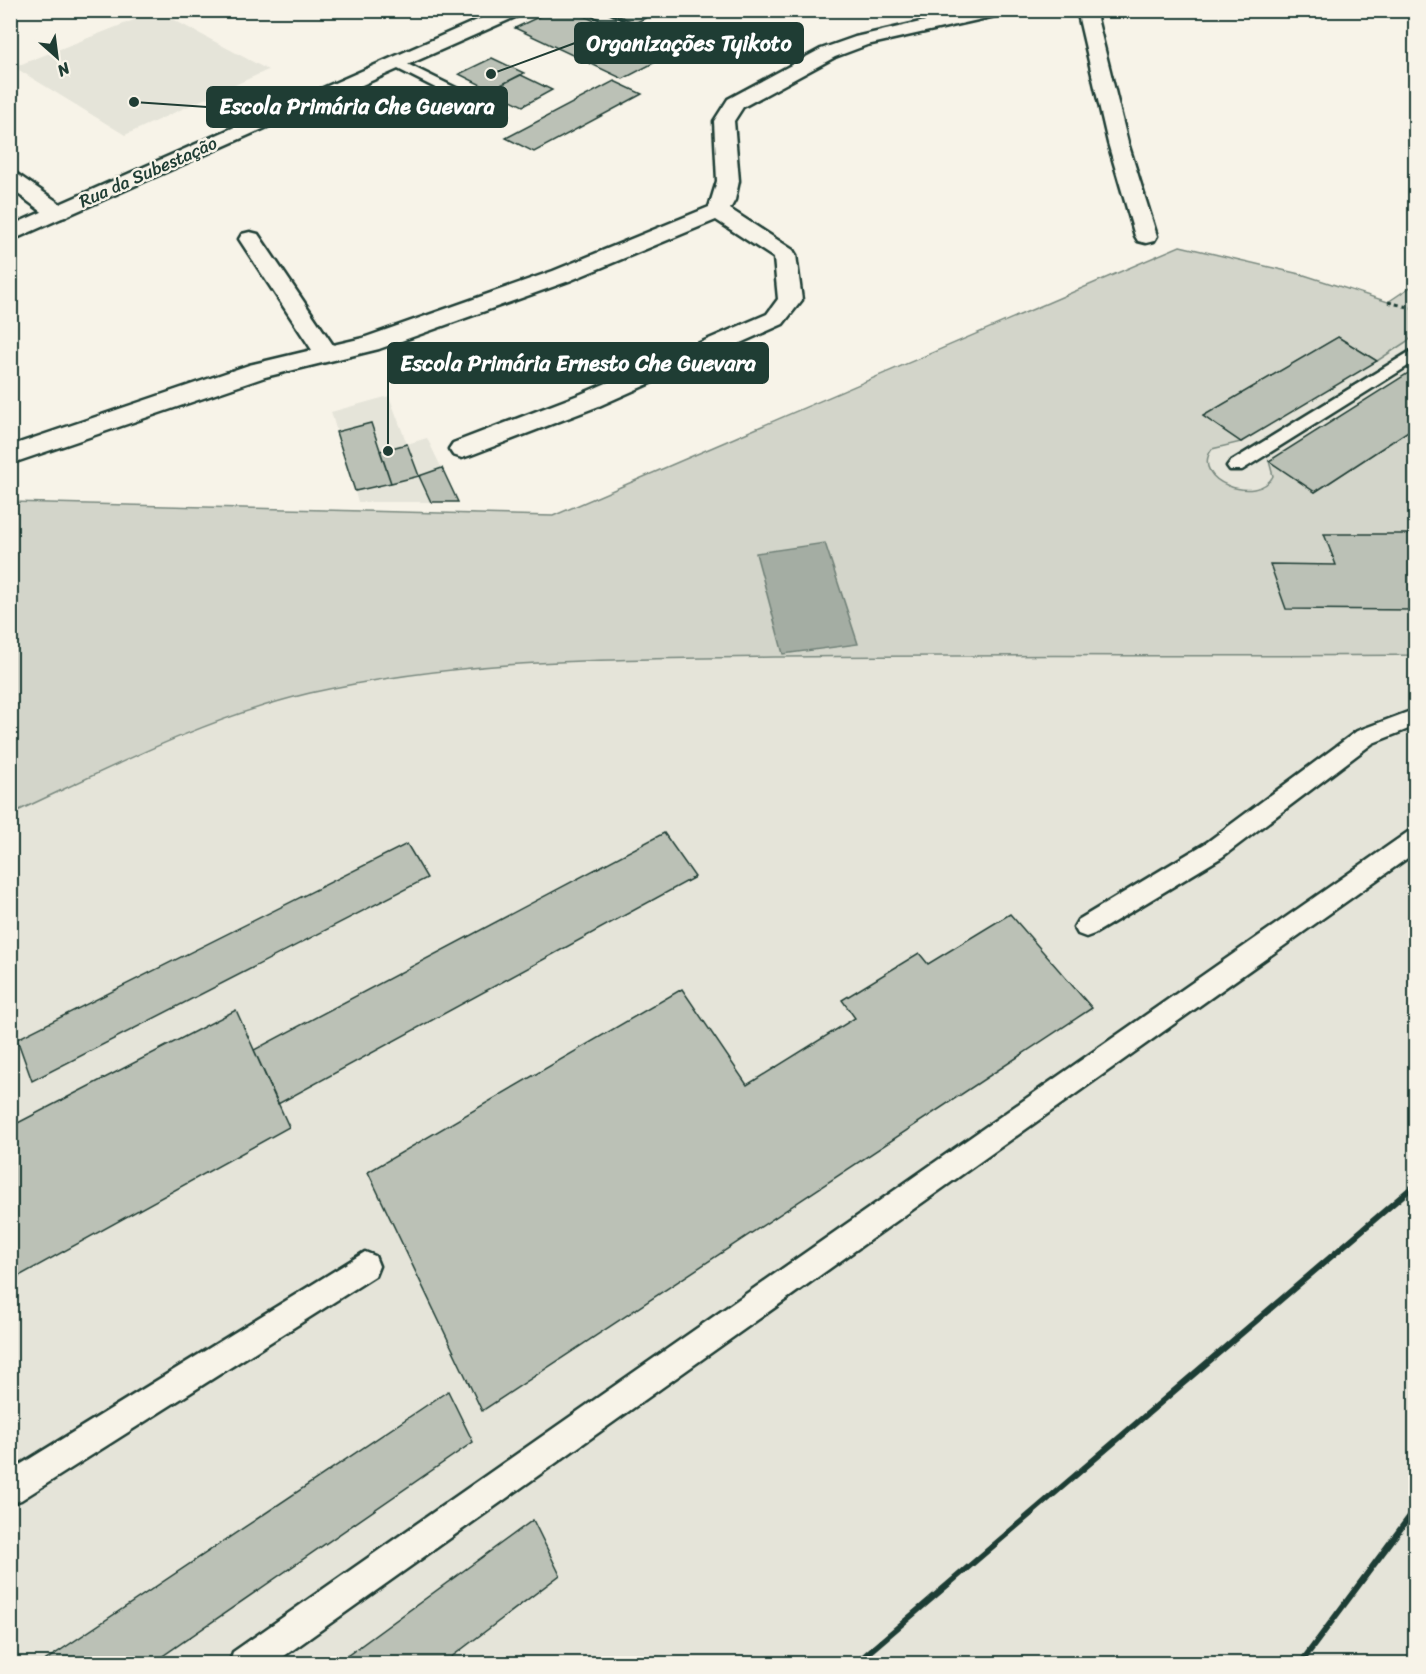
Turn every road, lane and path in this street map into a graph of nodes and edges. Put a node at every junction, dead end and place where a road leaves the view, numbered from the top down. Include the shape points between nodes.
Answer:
1 (516, 10) edge
2 (588, 10) edge
3 (1000, 10) edge
4 (1086, 10) edge
5 (684, 53) dead end
6 (397, 63) junction
7 (500, 115) dead end
8 (10, 178) edge
9 (718, 211) junction
10 (57, 213) junction
11 (10, 234) edge
12 (1146, 236) dead end
13 (250, 239) dead end
14 (1388, 303) dead end
15 (1416, 309) edge
16 (1416, 353) edge
17 (327, 355) junction
18 (462, 449) dead end
19 (10, 455) edge
20 (1236, 466) dead end
21 (1416, 717) edge
22 (1416, 839) edge
23 (1086, 927) dead end
24 (365, 1266) dead end
25 (10, 1488) edge
26 (245, 1664) edge

1 - 6 street, Rua da Subestação
2 - 5 lane
3 - 9 street via 862,41 828,53 735,103 724,121 728,181
4 - 12 street via 1118,143
6 - 7 lane
6 - 10 street, Rua da Subestação
8 - 10 street
9 - 17 street via 561,276 370,344
9 - 18 street via 785,255 790,300 775,319 590,400
10 - 11 street, Rua da Subestação
13 - 17 street
14 - 15 path
16 - 20 lane
17 - 19 street via 258,371
21 - 23 lane via 1365,738 1214,850
22 - 26 lane
24 - 25 lane

